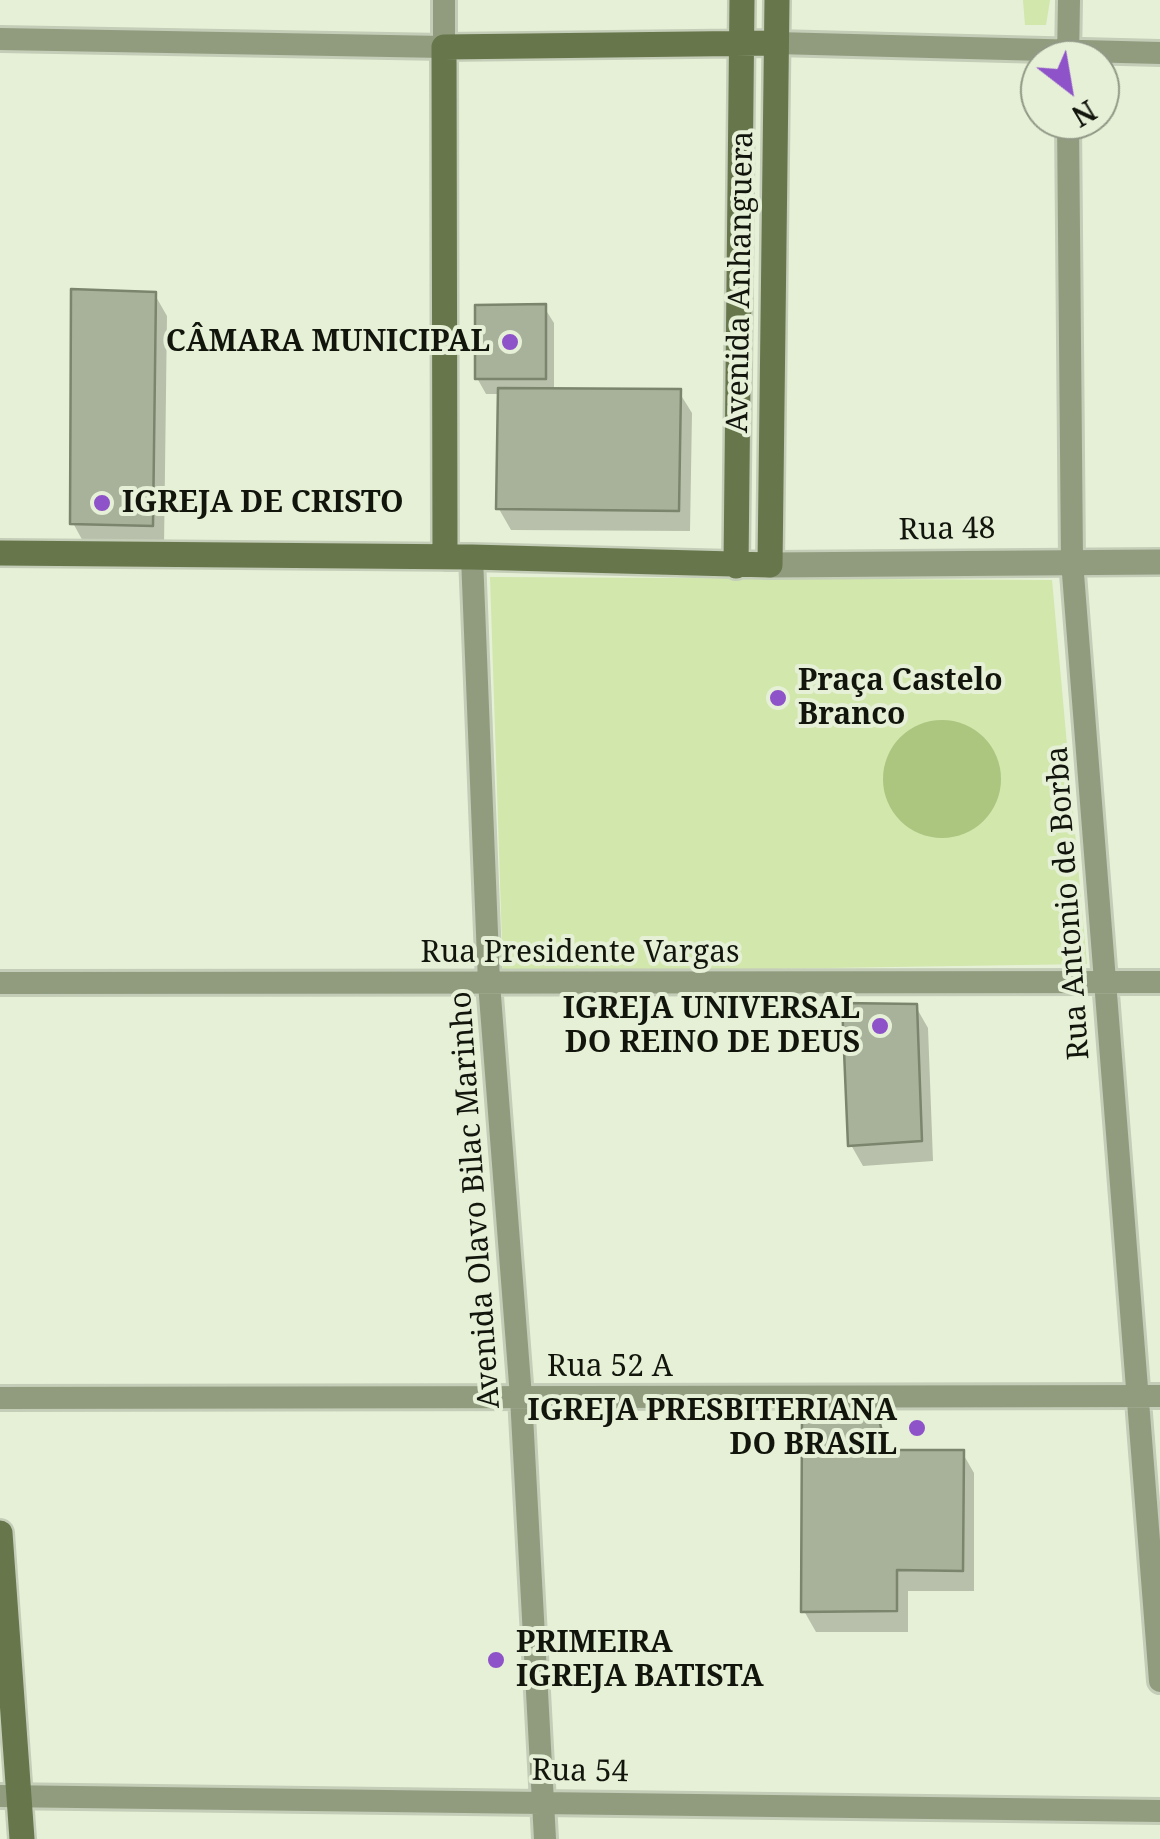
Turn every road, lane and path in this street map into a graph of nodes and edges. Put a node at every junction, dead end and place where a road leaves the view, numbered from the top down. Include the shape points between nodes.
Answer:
1 (444, 0) edge
2 (742, 0) edge
3 (776, 0) edge
4 (1069, 0) edge
5 (0, 40) edge
6 (1068, 40) edge
7 (742, 42) junction
8 (776, 43) junction
9 (444, 47) junction
10 (1160, 53) edge
11 (1020, 54) edge
12 (1120, 54) edge
13 (1068, 140) edge
14 (0, 554) edge
15 (445, 557) junction
16 (472, 557) junction
17 (1072, 561) junction
18 (1160, 562) edge
19 (770, 565) junction
20 (736, 566) junction
21 (1105, 982) junction
22 (1160, 982) edge
23 (489, 983) junction
24 (0, 984) edge
25 (1149, 1396) edge
26 (521, 1397) junction
27 (0, 1398) edge
28 (0, 1533) edge
29 (1160, 1680) edge
30 (9, 1795) edge
31 (543, 1802) junction
32 (1160, 1811) edge
33 (22, 1839) edge
34 (546, 1839) edge

1 - 9 street
2 - 7 main road
3 - 8 main road, Avenida Anhanguera
4 - 6 street
5 - 9 street
7 - 8 main road
7 - 9 main road
7 - 20 main road
8 - 11 street
8 - 19 main road, Avenida Anhanguera
9 - 15 main road
10 - 12 street
13 - 17 street, Rua Antonio de Borba
14 - 15 main road, Rua 48
15 - 16 main road, Rua 48
16 - 20 main road, Rua 48
16 - 23 street, Avenida Olavo Bilac Marinho
17 - 18 street, Rua 48
17 - 19 street, Rua 48
17 - 21 street, Rua Antonio de Borba
19 - 20 main road, Rua 48
21 - 22 street, Rua Presidente Vargas
21 - 23 street, Rua Presidente Vargas
21 - 25 street, Rua Antonio de Borba
23 - 24 street, Rua Presidente Vargas
23 - 26 street, Avenida Olavo Bilac Marinho
25 - 26 street, Rua 52 A
25 - 29 street, Rua Antonio de Borba
26 - 27 street, Rua 52 A
26 - 31 street, Avenida Olavo Bilac Marinho
28 - 30 main road
30 - 31 street, Rua 54
30 - 33 main road
31 - 32 street, Rua 54
31 - 34 street, Avenida Olavo Bilac Marinho

